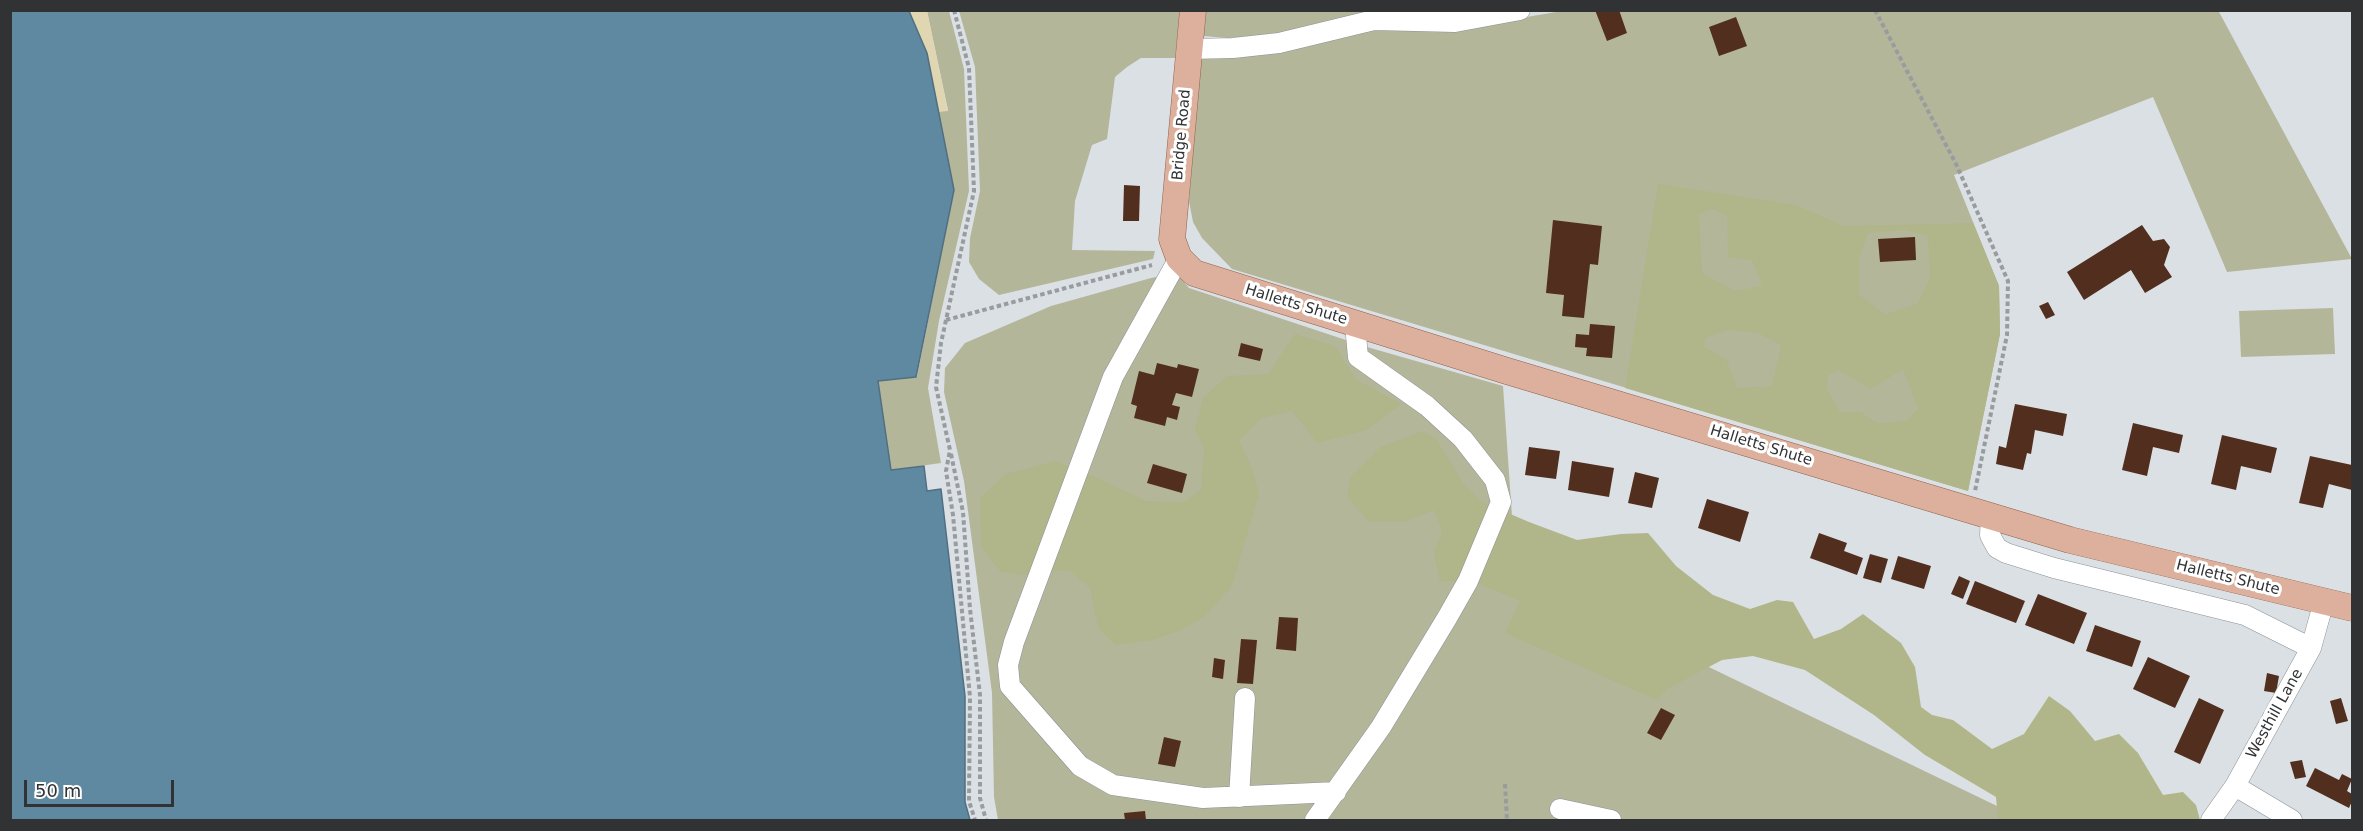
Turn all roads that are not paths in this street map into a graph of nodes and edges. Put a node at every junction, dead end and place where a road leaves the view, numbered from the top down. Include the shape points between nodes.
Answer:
1 (1193, 10) edge
2 (1520, 10) edge
3 (1190, 50) junction
4 (1179, 258) junction
5 (1355, 324) junction
6 (1982, 512) junction
7 (2324, 601) junction
8 (2352, 608) edge
9 (2311, 648) junction
10 (1245, 698) dead end
11 (2235, 786) junction
12 (1336, 792) junction
13 (1239, 797) junction
14 (1560, 809) dead end
15 (1315, 820) edge
16 (1611, 820) edge
17 (2211, 820) edge
18 (2292, 820) edge

1 - 3 main road, Bridge Road
2 - 3 street via 1455,22 1374,20 1279,43
3 - 4 main road, Bridge Road via 1172,239
4 - 5 main road, Halletts Shute via 1194,273
4 - 13 street via 1113,377 1014,642 1008,665 1010,686 1080,766 1113,785 1203,798
5 - 6 main road, Halletts Shute
5 - 12 street via 1358,357 1427,406 1463,439 1495,480 1501,502 1468,581 1381,727
6 - 7 main road, Halletts Shute via 2070,540
6 - 9 street via 1997,548 2006,553 2246,615
7 - 8 main road, Halletts Shute
7 - 9 street, Westhill Lane
9 - 11 street, Westhill Lane
10 - 13 street
11 - 17 street, Westhill Lane
11 - 18 street
12 - 13 street
12 - 15 street
14 - 16 street

